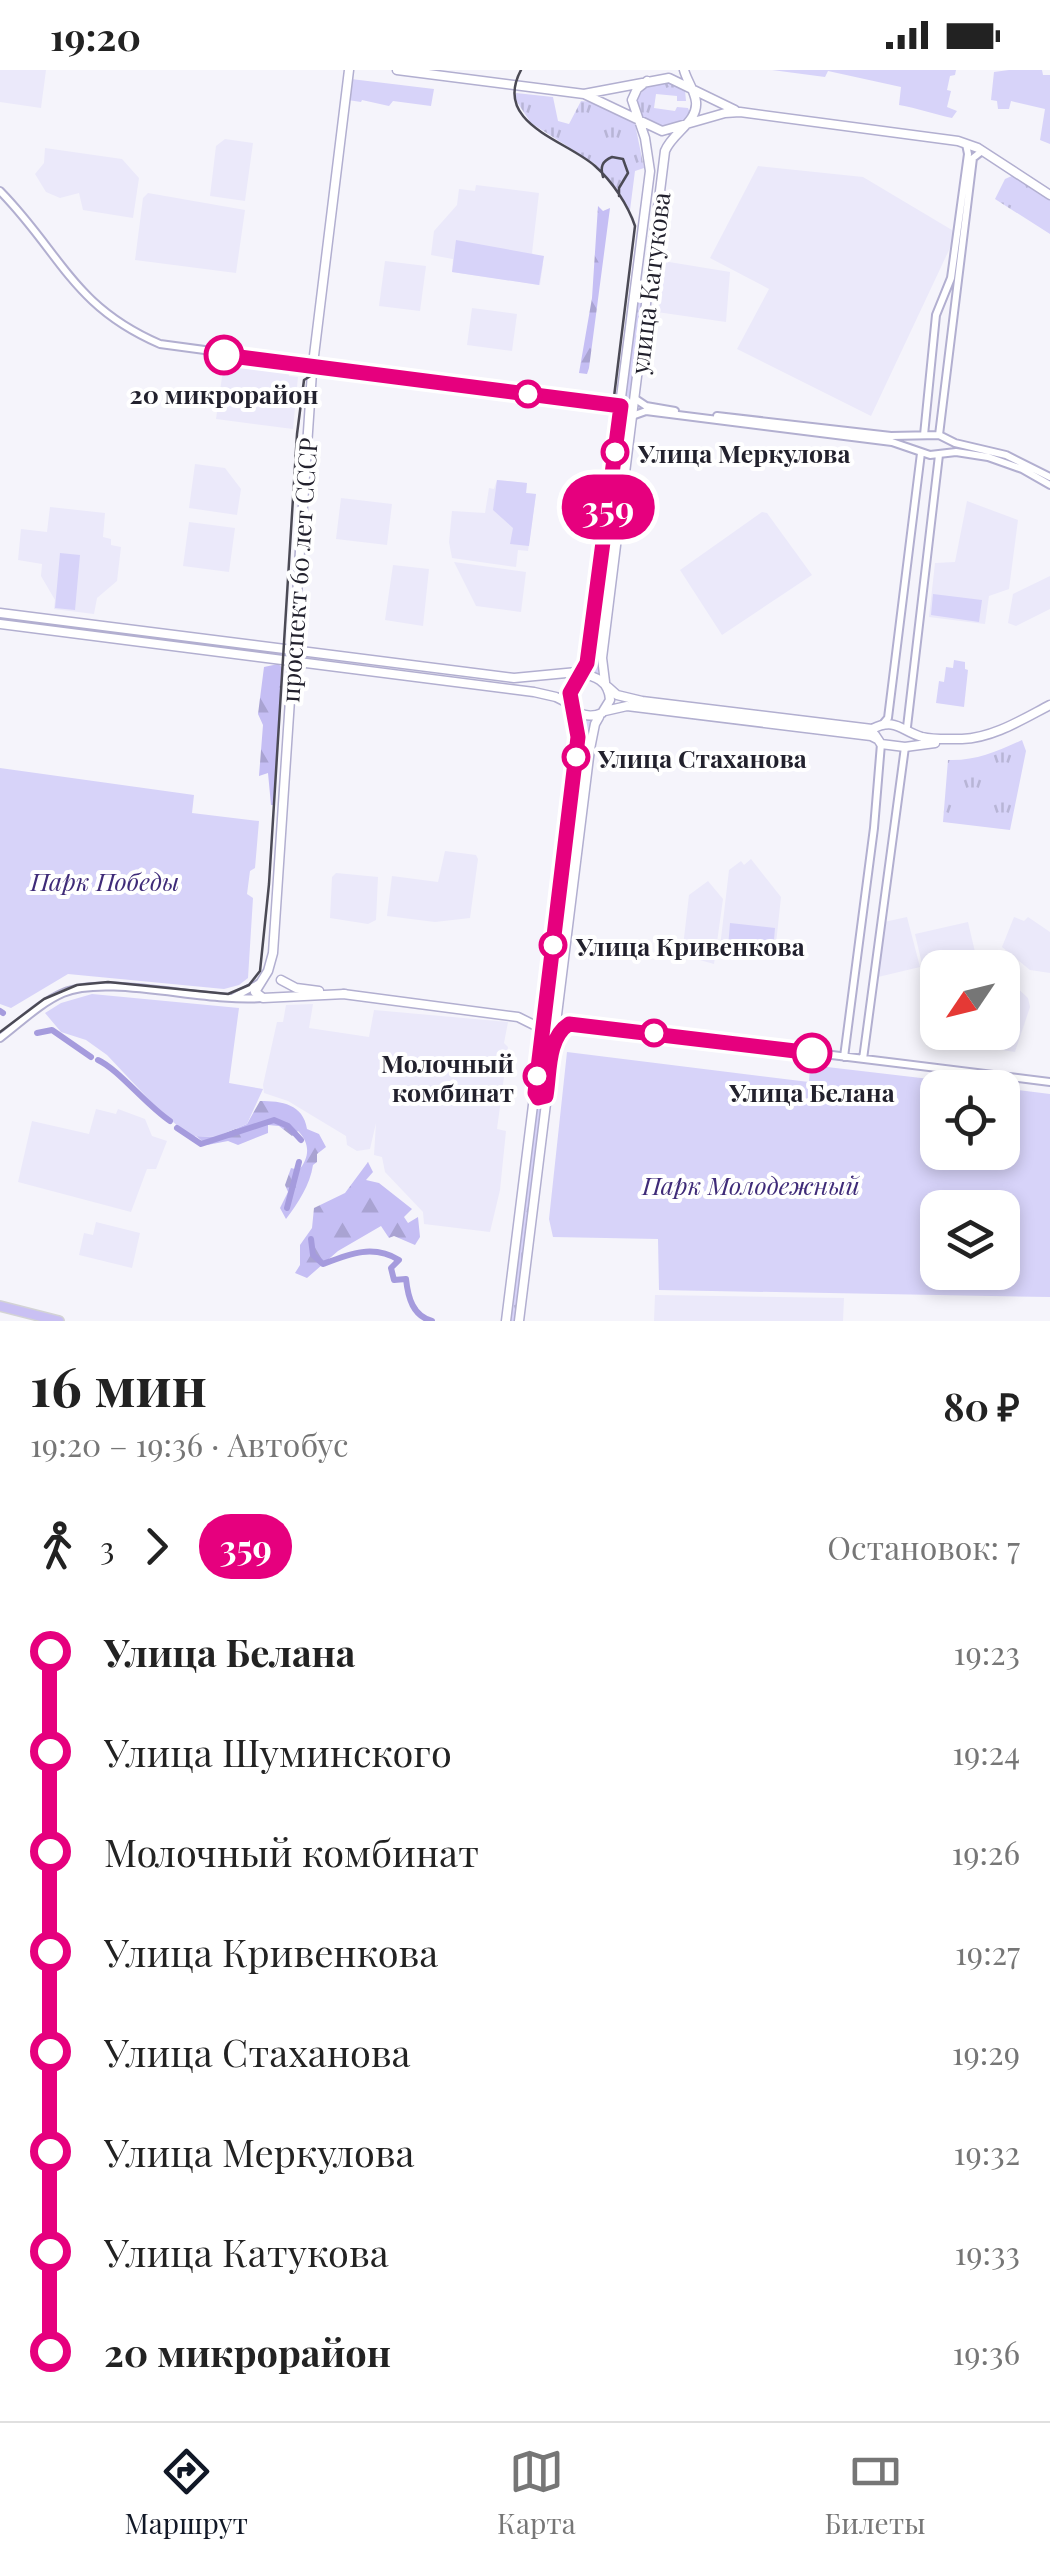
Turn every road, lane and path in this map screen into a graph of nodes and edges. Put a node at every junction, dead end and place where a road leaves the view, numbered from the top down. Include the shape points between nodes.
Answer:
1 (349, 70) edge
2 (397, 70) edge
3 (664, 70) edge
4 (672, 70) edge
5 (684, 70) edge
6 (651, 80) junction
7 (614, 88) junction
8 (692, 89) junction
9 (584, 94) junction
10 (740, 112) junction
11 (640, 122) junction
12 (684, 126) junction
13 (966, 144) junction
14 (982, 151) junction
15 (0, 191) edge
16 (1050, 196) edge
17 (636, 284) junction
18 (648, 288) junction
19 (942, 298) junction
20 (955, 302) junction
21 (313, 366) junction
22 (634, 398) junction
23 (621, 406) junction
24 (632, 416) junction
25 (921, 435) junction
26 (942, 437) junction
27 (918, 450) junction
28 (943, 453) junction
29 (1050, 477) edge
30 (1050, 485) edge
31 (608, 507) junction
32 (620, 510) junction
33 (0, 613) edge
34 (64, 621) junction
35 (0, 624) edge
36 (63, 632) junction
37 (216, 638) junction
38 (248, 642) junction
39 (292, 648) junction
40 (216, 651) junction
41 (246, 654) junction
42 (292, 661) junction
43 (397, 662) junction
44 (582, 674) junction
45 (394, 675) junction
46 (534, 676) junction
47 (607, 686) junction
48 (534, 692) junction
49 (574, 708) junction
50 (1050, 708) edge
51 (604, 712) junction
52 (880, 725) junction
53 (910, 729) junction
54 (879, 742) junction
55 (908, 746) junction
56 (552, 946) junction
57 (565, 949) junction
58 (272, 952) junction
59 (281, 979) junction
60 (261, 980) junction
61 (345, 994) junction
62 (278, 997) junction
63 (263, 998) junction
64 (223, 999) junction
65 (545, 1003) junction
66 (557, 1015) junction
67 (518, 1018) junction
68 (582, 1024) junction
69 (542, 1029) junction
70 (0, 1038) edge
71 (553, 1046) junction
72 (844, 1057) junction
73 (863, 1059) junction
74 (1050, 1082) edge
75 (535, 1093) junction
76 (546, 1096) junction
77 (0, 1309) edge
78 (37, 1321) edge
79 (59, 1321) edge
80 (506, 1321) edge
81 (519, 1321) edge

1 - 21 main road, проспект 60 лет СССР
2 - 9 main road
3 - 7 main road
4 - 6 main road
5 - 8 main road
6 - 7 main road
6 - 8 main road via 676,79
6 - 11 main road via 632,100
7 - 9 main road
8 - 10 main road
8 - 12 main road via 696,108
9 - 11 main road
10 - 12 main road
10 - 13 main road
11 - 12 main road via 662,131
11 - 17 main road, улица Катукова via 650,170
12 - 18 main road, улица Катукова via 665,150
13 - 14 main road
13 - 19 street via 958,236
14 - 16 main road
14 - 20 street via 972,158
15 - 21 street via 80,291 129,331 182,349
17 - 18 main road
17 - 23 main road, улица Катукова
18 - 22 main road, улица Катукова
19 - 20 street
19 - 25 street
20 - 26 street
21 - 23 street
21 - 39 main road, проспект 60 лет СССР
22 - 24 main road, улица Катукова
22 - 25 street via 680,412
23 - 31 main road, улица Катукова
24 - 27 street via 646,411
24 - 32 main road, улица Катукова
25 - 26 street
25 - 27 street via 914,442
26 - 28 street
26 - 29 street
27 - 28 street
27 - 52 street via 896,661 888,718
28 - 30 street via 996,460
28 - 53 street
31 - 32 main road
31 - 44 main road, улица Катукова
32 - 47 main road, улица Катукова via 602,658
33 - 34 main road
34 - 36 main road via 71,628
34 - 37 main road
35 - 36 main road
36 - 40 main road
37 - 38 main road
37 - 40 main road via 210,646
38 - 39 main road
38 - 41 main road via 253,650
39 - 42 main road, проспект 60 лет СССР
39 - 43 main road
40 - 41 main road
41 - 42 main road
42 - 45 main road
42 - 58 main road, проспект 60 лет СССР
43 - 45 main road
43 - 46 main road
44 - 46 main road
44 - 47 main road
44 - 49 main road via 570,693
45 - 48 main road
46 - 48 main road
47 - 51 main road
47 - 52 main road via 642,701 872,730
48 - 49 main road
49 - 51 main road via 588,717
49 - 56 main road via 578,737
50 - 53 main road via 981,737 924,737
50 - 55 main road via 979,742
51 - 54 main road via 627,706
51 - 57 main road via 590,749
52 - 53 main road
52 - 54 main road
53 - 55 main road
54 - 55 main road
54 - 72 street
55 - 73 street
56 - 57 main road
56 - 65 main road
57 - 66 main road
58 - 59 main road
58 - 60 main road
59 - 60 main road via 271,973
59 - 61 main road via 296,988
59 - 62 main road via 285,990
60 - 63 main road via 256,993
60 - 64 street
61 - 62 main road
61 - 67 main road
62 - 63 main road
63 - 64 street
64 - 70 street via 83,987 53,998
65 - 67 main road via 536,1015
65 - 69 main road
66 - 68 street
66 - 71 main road
67 - 69 main road
68 - 71 street via 561,1029
68 - 72 street
69 - 75 main road
71 - 76 main road
72 - 73 street
73 - 74 street
75 - 76 main road
75 - 80 main road
76 - 81 main road
77 - 78 main road
77 - 79 main road

